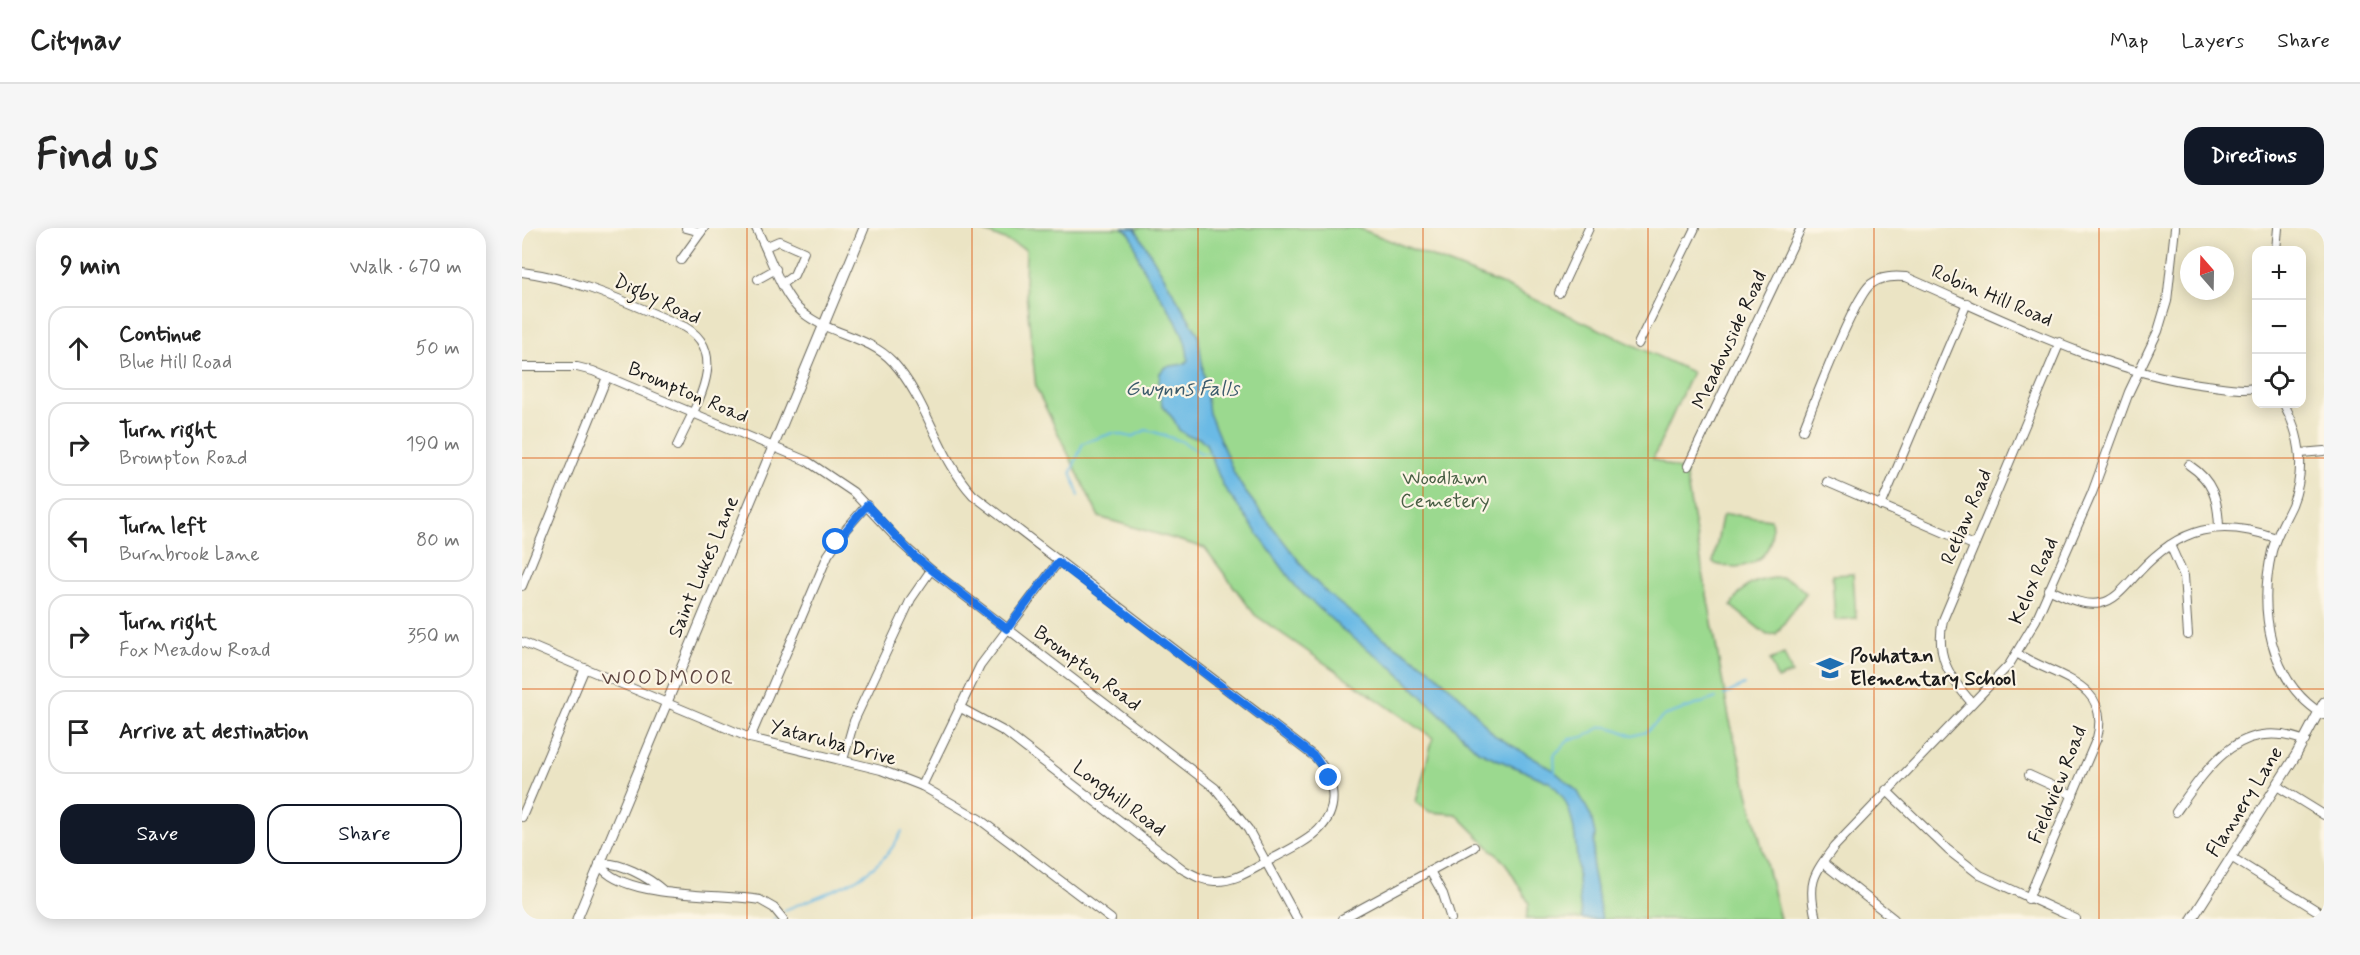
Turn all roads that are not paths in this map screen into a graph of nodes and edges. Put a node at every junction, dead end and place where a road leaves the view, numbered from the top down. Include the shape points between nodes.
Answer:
1 (686, 228) edge
2 (756, 228) edge
3 (864, 228) edge
4 (1589, 228) edge
5 (1695, 228) edge
6 (1802, 228) edge
7 (2175, 228) edge
8 (2278, 228) edge
9 (702, 230) edge
10 (2276, 246) edge
11 (765, 247) junction
12 (681, 260) dead end
13 (776, 269) junction
14 (522, 272) edge
15 (758, 279) dead end
16 (783, 283) junction
17 (1559, 293) dead end
18 (1967, 303) junction
19 (825, 324) junction
20 (2060, 342) junction
21 (1638, 344) dead end
22 (522, 367) edge
23 (2140, 371) junction
24 (607, 377) junction
25 (2252, 388) edge
26 (2286, 408) edge
27 (691, 413) junction
28 (1803, 430) dead end
29 (677, 446) dead end
30 (774, 446) junction
31 (2324, 451) edge
32 (2301, 453) junction
33 (2189, 465) dead end
34 (1688, 466) dead end
35 (1827, 482) dead end
36 (867, 505) junction
37 (1881, 506) junction
38 (2219, 526) junction
39 (2276, 538) junction
40 (1973, 545) junction
41 (2170, 545) junction
42 (1058, 562) junction
43 (931, 570) junction
44 (522, 586) edge
45 (2048, 589) junction
46 (1007, 629) junction
47 (2188, 635) dead end
48 (522, 642) edge
49 (2018, 654) junction
50 (585, 668) junction
51 (2324, 702) edge
52 (666, 703) junction
53 (1972, 703) junction
54 (960, 707) junction
55 (2322, 714) edge
56 (750, 738) junction
57 (2305, 741) junction
58 (843, 760) junction
59 (2029, 775) dead end
60 (922, 786) junction
61 (2277, 786) junction
62 (1886, 790) junction
63 (2073, 795) junction
64 (2176, 812) dead end
65 (2324, 815) edge
66 (522, 817) edge
67 (1474, 847) dead end
68 (2231, 857) junction
69 (1266, 862) junction
70 (1822, 863) junction
71 (599, 864) junction
72 (1430, 871) junction
73 (664, 891) junction
74 (2028, 899) junction
75 (2324, 915) edge
76 (577, 919) edge
77 (783, 919) edge
78 (1111, 919) edge
79 (1298, 919) edge
80 (1342, 919) edge
81 (1451, 919) edge
82 (1816, 919) edge
83 (1894, 919) edge
84 (2076, 919) edge
85 (2192, 919) edge

1 - 9 street
2 - 11 street, Longhill Road
3 - 19 street, Saint Lukes Lane
4 - 17 street
5 - 21 street
6 - 34 street, Meadowside Road
7 - 23 street, Kelox Road via 2163,318
8 - 10 street
9 - 12 street
11 - 13 street, Longhill Road
11 - 16 street via 778,241 804,252 794,275
13 - 15 street
13 - 16 street, Longhill Road
14 - 27 street, Digby Road via 594,289 693,332 707,349 710,365
16 - 19 street, Longhill Road via 797,308
18 - 20 street, Robin Hill Road
18 - 28 street, Robin Hill Road via 1906,277 1886,277 1869,285
18 - 37 street
19 - 30 street, Saint Lukes Lane
19 - 42 street, Longhill Road via 875,346 894,363 961,482
20 - 23 street, Robin Hill Road
20 - 40 street, Retlaw Road
22 - 24 street, Brompton Road via 577,367
23 - 25 street, Robin Hill Road via 2176,381
23 - 45 street, Kelox Road
24 - 27 street, Brompton Road
24 - 44 street
26 - 32 street
27 - 29 street, Digby Road
27 - 30 street, Brompton Road
30 - 36 street, Brompton Road via 825,471
30 - 52 street, Saint Lukes Lane
31 - 32 street
32 - 39 street via 2295,495
33 - 38 street via 2205,477 2215,492
35 - 37 street
36 - 43 street, Brompton Road
36 - 56 street via 828,555
37 - 40 street
38 - 39 street via 2244,528
38 - 41 street
39 - 55 street via 2268,593 2274,652 2289,684
40 - 53 street, Retlaw Road via 1945,613 1940,646 1950,678
41 - 45 street via 2152,558 2120,593 2103,603 2083,603
41 - 47 street via 2184,576
42 - 46 street
42 - 69 street, Longhill Road via 1315,757 1325,770 1333,797 1327,821 1309,839
43 - 46 street, Brompton Road
43 - 58 street via 911,599 854,721
45 - 49 street, Kelox Road
46 - 54 street via 981,666
46 - 69 street, Brompton Road via 1215,788 1239,815
48 - 50 street, Yataruba Drive
49 - 53 street, Kelox Road
49 - 63 street, Fieldview Road via 2078,684 2098,705 2101,722 2097,738
50 - 52 street, Yataruba Drive
50 - 66 street
51 - 55 street, Flannery Lane
52 - 56 street, Yataruba Drive
52 - 71 street, Saint Lukes Lane
53 - 62 street, Kelox Road
54 - 60 street
54 - 69 street, Longhill Road via 1005,732 1195,875 1224,881
55 - 57 street, Flannery Lane
56 - 58 street, Yataruba Drive
57 - 61 street, Flannery Lane
57 - 64 street via 2271,733 2237,743 2208,770
58 - 60 street, Yataruba Drive
59 - 63 street
60 - 78 street, Yataruba Drive via 979,819
61 - 65 street
61 - 68 street, Flannery Lane
62 - 70 street, Kelox Road
62 - 74 street via 1963,862 1992,882
63 - 74 street, Fieldview Road
67 - 72 street
68 - 75 street
68 - 85 street, Flannery Lane
69 - 79 street, Brompton Road
70 - 82 street, Kelox Road via 1811,890
70 - 83 street
71 - 73 street via 609,862 654,882
71 - 73 street via 606,874 650,892
71 - 76 street, Saint Lukes Lane
72 - 80 street
72 - 81 street
73 - 77 street via 760,900
74 - 84 street

